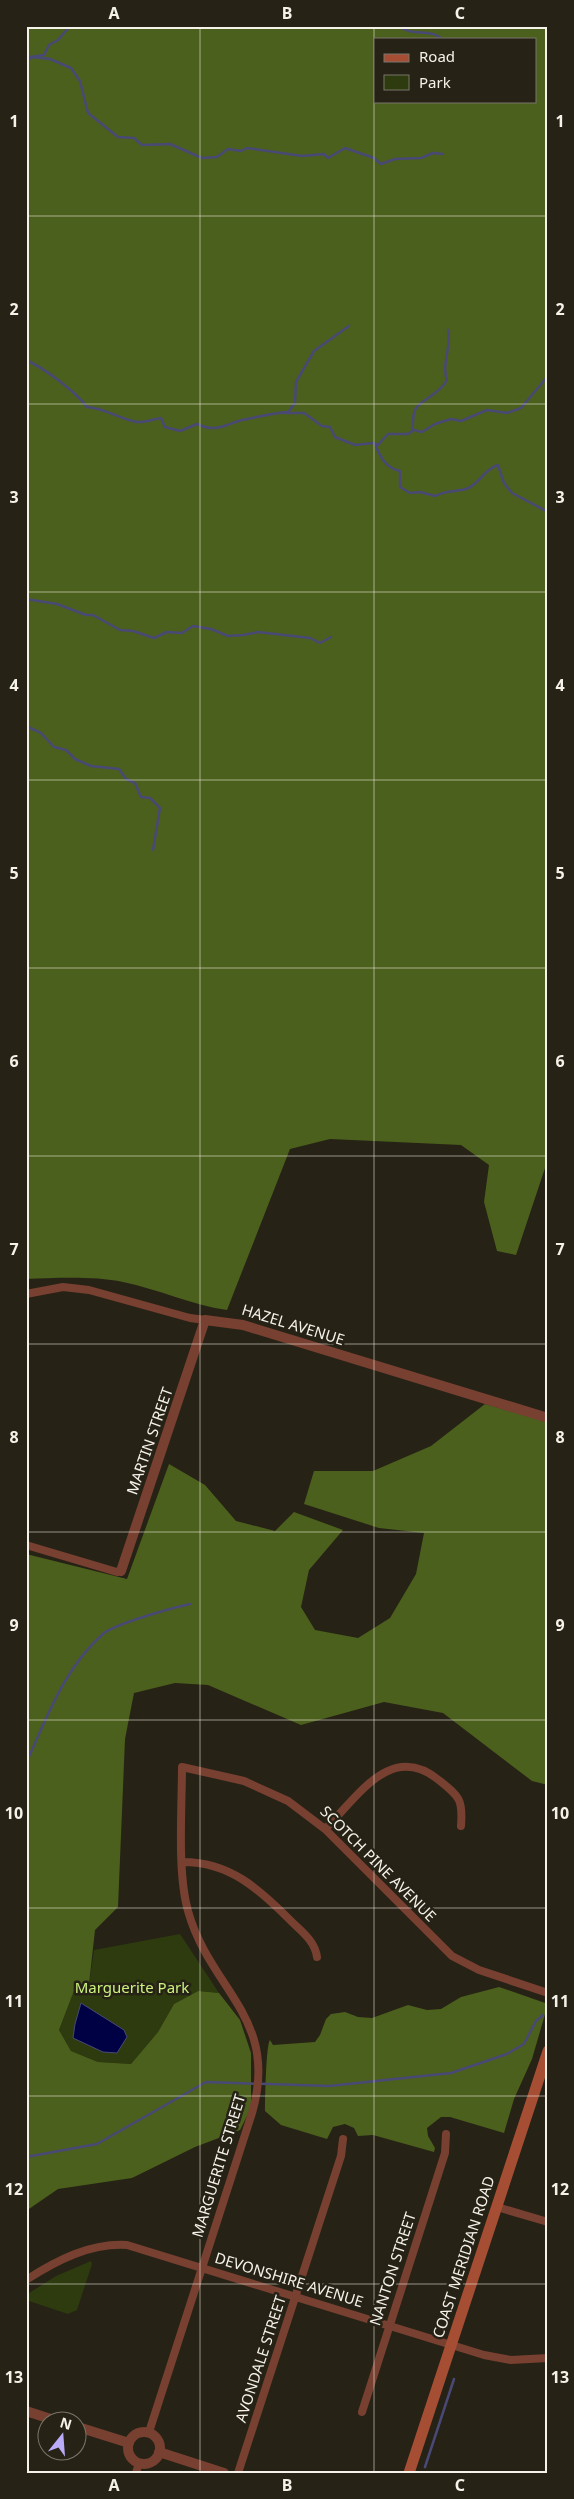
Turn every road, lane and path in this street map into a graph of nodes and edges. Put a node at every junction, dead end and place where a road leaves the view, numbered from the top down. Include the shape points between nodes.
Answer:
1 (26, 1294) edge
2 (205, 1320) junction
3 (548, 1418) edge
4 (26, 1545) edge
5 (122, 1571) joint
6 (182, 1767) joint
7 (461, 1826) dead end
8 (325, 1829) junction
9 (183, 1862) junction
10 (317, 1957) dead end
11 (548, 1993) edge
12 (548, 2051) edge
13 (446, 2134) dead end
14 (342, 2140) dead end
15 (497, 2207) junction
16 (548, 2222) edge
17 (202, 2267) junction
18 (26, 2280) edge
19 (296, 2296) junction
20 (389, 2325) junction
21 (452, 2345) junction
22 (548, 2358) edge
23 (26, 2411) edge
24 (362, 2412) dead end
25 (38, 2415) edge
26 (88, 2430) edge
27 (148, 2432) junction
28 (129, 2443) junction
29 (159, 2452) junction
30 (137, 2468) edge
31 (224, 2473) edge
32 (238, 2473) edge
33 (409, 2473) edge

1 - 2 street, HAZEL AVENUE via 63,1287 89,1290
2 - 3 street, HAZEL AVENUE via 243,1325
2 - 5 street, MARTIN STREET
4 - 5 street
6 - 8 street, SCOTCH PINE AVENUE via 263,1788 296,1806
6 - 9 street, MARGUERITE STREET
7 - 8 street via 462,1804 456,1794 426,1771 406,1766 380,1774
8 - 11 street, SCOTCH PINE AVENUE via 452,1956 479,1970
9 - 10 street via 223,1868 252,1884 311,1941
9 - 17 street, MARGUERITE STREET via 184,1892 195,1930 247,2019 258,2058 257,2095
12 - 15 main road, COAST MERIDIAN ROAD
13 - 20 street, NANTON STREET via 445,2153
14 - 19 street, AVONDALE STREET via 341,2156
15 - 16 street
15 - 21 main road, COAST MERIDIAN ROAD
17 - 18 street, DEVONSHIRE AVENUE via 135,2246 109,2245 76,2253
17 - 19 street, DEVONSHIRE AVENUE
17 - 27 street, MARGUERITE STREET
19 - 20 street, DEVONSHIRE AVENUE
19 - 32 street, AVONDALE STREET
20 - 21 street, DEVONSHIRE AVENUE
20 - 24 street, NANTON STREET
21 - 22 street, DEVONSHIRE AVENUE via 503,2359
21 - 33 main road, COAST MERIDIAN ROAD
23 - 25 street
26 - 28 street
27 - 28 street via 136,2434
27 - 29 street via 158,2439
28 - 30 street
29 - 30 street via 150,2462
29 - 31 street

